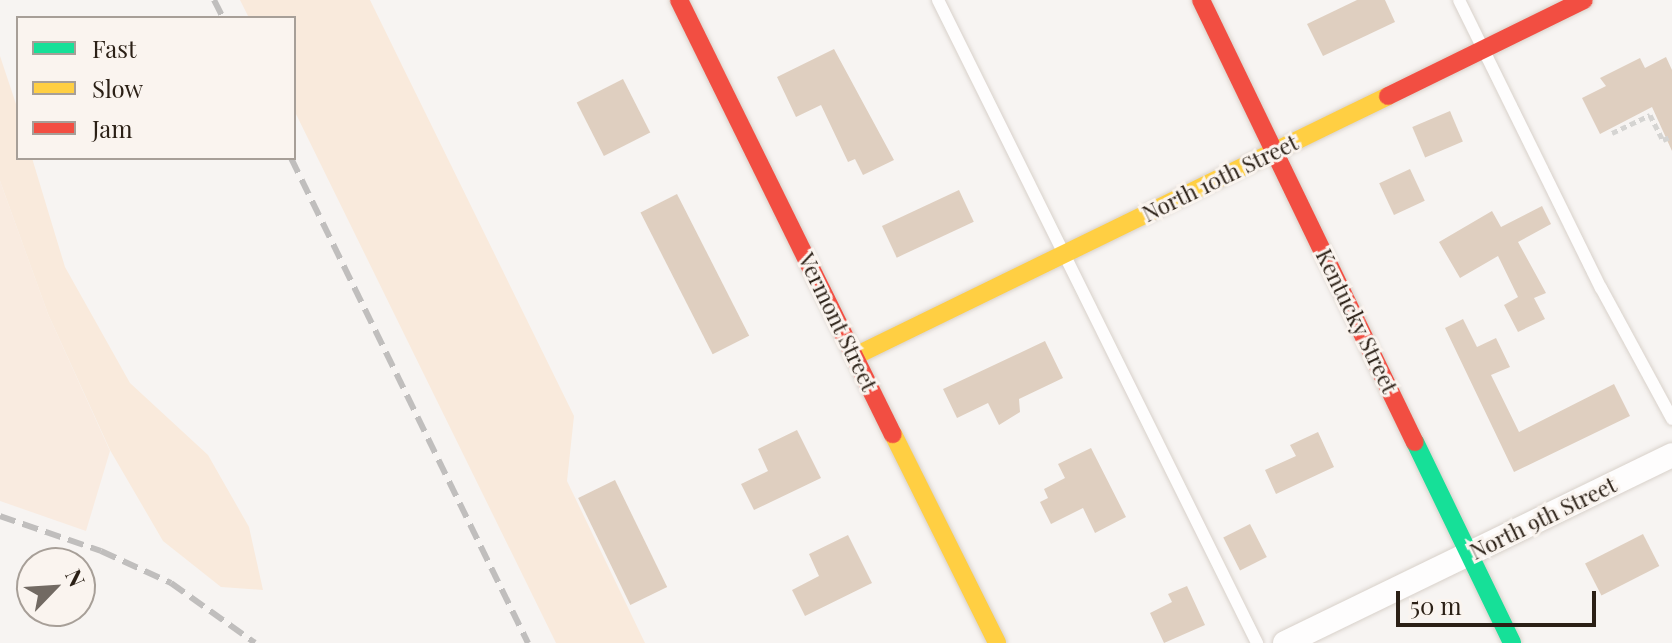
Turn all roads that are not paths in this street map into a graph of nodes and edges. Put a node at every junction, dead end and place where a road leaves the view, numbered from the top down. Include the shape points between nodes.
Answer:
1 (679, 0) edge
2 (938, 0) edge
3 (1201, 0) edge
4 (1459, 0) edge
5 (1584, 0) edge
6 (1483, 49) junction
7 (1275, 151) junction
8 (1064, 254) junction
9 (855, 356) junction
10 (1672, 419) edge
11 (1672, 455) edge
12 (1470, 554) junction
13 (997, 643) edge
14 (1257, 643) edge
15 (1285, 643) edge
16 (1512, 643) edge

1 - 9 street, Vermont Street
2 - 8 lane
3 - 7 street, Kentucky Street
4 - 6 lane
5 - 6 street, North 10th Street
6 - 7 street, North 10th Street
6 - 10 lane
7 - 8 street, North 10th Street
7 - 12 street, Kentucky Street
8 - 9 street, North 10th Street
8 - 14 lane
9 - 13 street, Vermont Street
11 - 12 street, North 9th Street
12 - 15 street, North 9th Street
12 - 16 street, Kentucky Street

